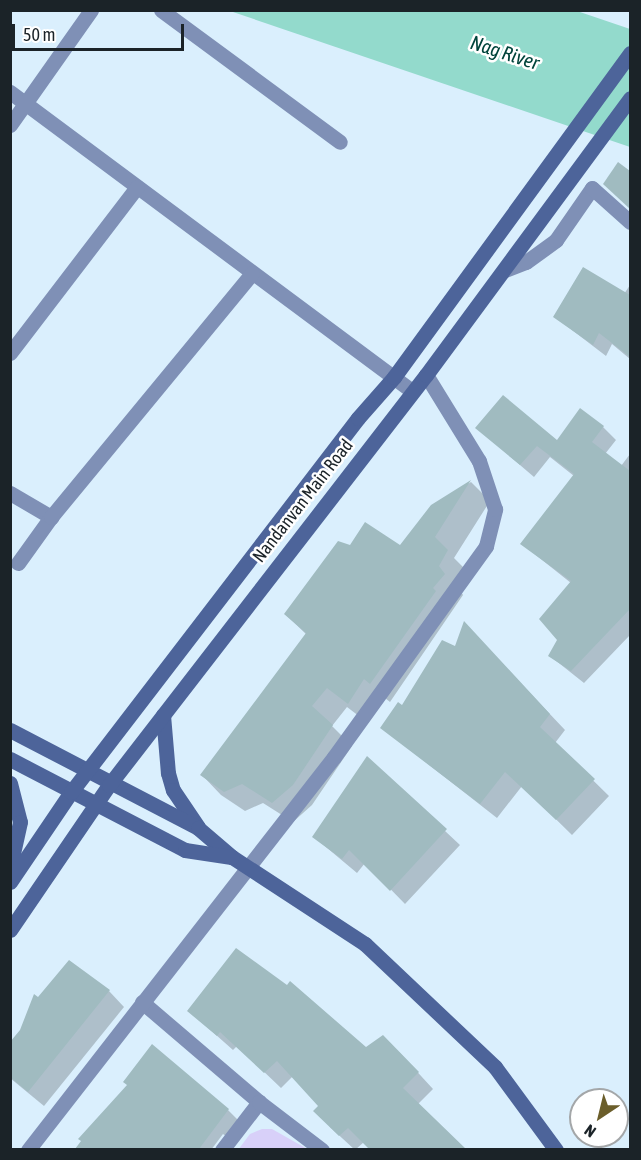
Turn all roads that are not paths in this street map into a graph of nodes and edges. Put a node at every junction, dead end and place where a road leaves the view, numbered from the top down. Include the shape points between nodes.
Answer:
1 (91, 10) edge
2 (161, 10) edge
3 (630, 54) edge
4 (10, 92) edge
5 (630, 98) edge
6 (26, 103) junction
7 (10, 125) edge
8 (340, 142) dead end
9 (137, 187) junction
10 (630, 222) edge
11 (505, 270) junction
12 (252, 273) junction
13 (10, 353) edge
14 (426, 375) junction
15 (394, 377) junction
16 (412, 391) junction
17 (10, 493) edge
18 (51, 517) junction
19 (18, 563) dead end
20 (163, 715) junction
21 (10, 730) edge
22 (10, 759) edge
23 (89, 773) junction
24 (10, 783) edge
25 (109, 785) junction
26 (71, 792) junction
27 (96, 805) junction
28 (198, 828) junction
29 (232, 857) junction
30 (247, 866) junction
31 (10, 867) edge
32 (10, 882) edge
33 (10, 930) edge
34 (142, 1002) junction
35 (259, 1102) junction
36 (28, 1149) edge
37 (222, 1149) edge
38 (322, 1149) edge
39 (556, 1149) edge

1 - 6 street
2 - 8 street
3 - 15 main road
4 - 6 street
5 - 11 main road, Nandanvan Main Road
6 - 7 street
6 - 9 street
9 - 12 street
9 - 13 street
10 - 11 street via 591,188 556,240 526,262
11 - 14 main road, Nandanvan Main Road
12 - 15 street
12 - 18 street
14 - 16 main road, Nandanvan Main Road
14 - 30 street via 479,461 495,509 486,546 334,757
15 - 16 street
15 - 23 main road via 247,562
16 - 20 main road, Nandanvan Main Road
17 - 18 street
18 - 19 street
20 - 25 main road, Nandanvan Main Road
20 - 28 main road via 168,774 173,790
21 - 23 main road
22 - 26 main road
23 - 25 main road
23 - 26 main road
24 - 31 main road via 20,822
25 - 27 main road, Nandanvan Main Road
25 - 28 main road
26 - 27 main road
26 - 32 main road
27 - 29 main road via 185,850
27 - 33 main road, Nandanvan Main Road
28 - 29 main road
29 - 30 main road
30 - 34 street
30 - 39 main road via 365,944 495,1067
34 - 35 street
34 - 36 street
35 - 37 street
35 - 38 street

